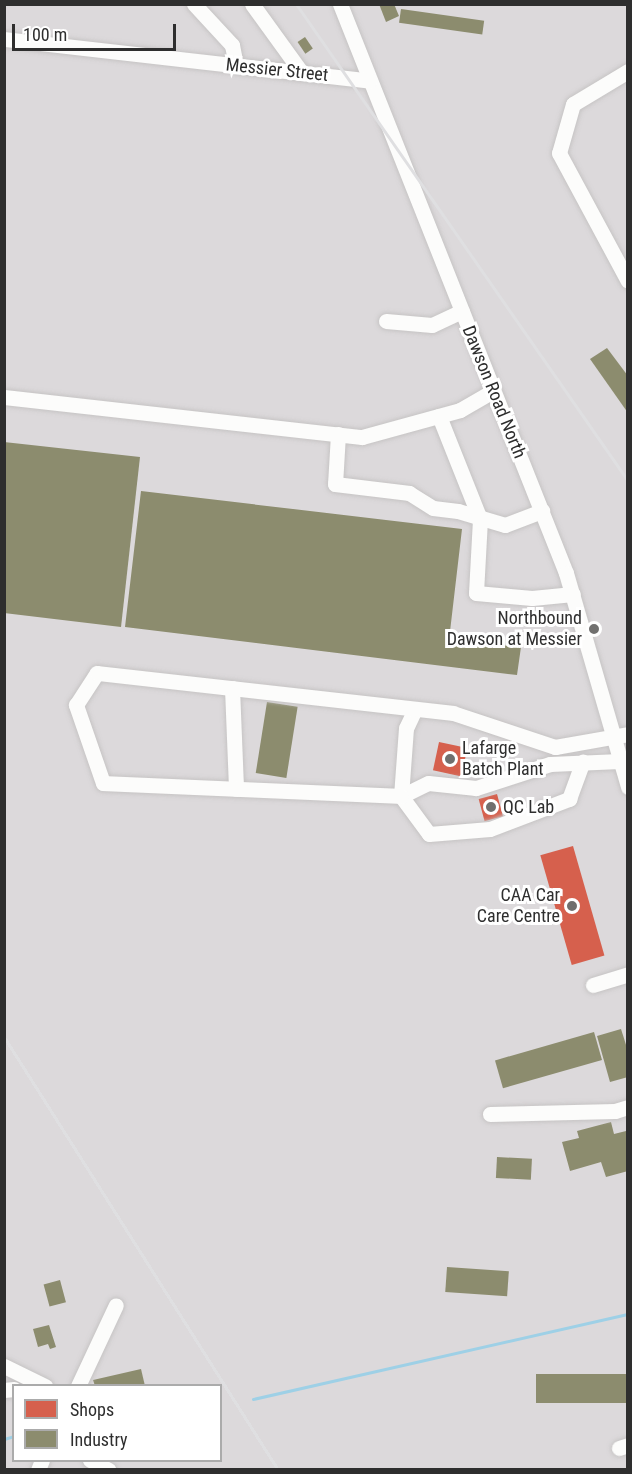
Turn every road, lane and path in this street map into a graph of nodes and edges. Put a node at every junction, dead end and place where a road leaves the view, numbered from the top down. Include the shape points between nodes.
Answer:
1 (194, 4) edge
2 (252, 4) edge
3 (340, 4) edge
4 (4, 39) edge
5 (236, 65) junction
6 (627, 71) edge
7 (302, 73) junction
8 (370, 81) junction
9 (627, 281) edge
10 (462, 311) junction
11 (386, 321) dead end
12 (493, 391) junction
13 (4, 397) edge
14 (439, 416) junction
15 (338, 434) junction
16 (542, 511) junction
17 (480, 519) junction
18 (573, 594) junction
19 (232, 688) junction
20 (416, 708) junction
21 (621, 736) edge
22 (583, 761) junction
23 (620, 761) junction
24 (627, 787) edge
25 (236, 789) junction
26 (401, 796) junction
27 (627, 974) edge
28 (593, 985) dead end
29 (627, 1107) edge
30 (490, 1114) dead end
31 (116, 1305) dead end
32 (4, 1366) edge
33 (35, 1384) edge
34 (79, 1384) edge
35 (92, 1462) edge
36 (109, 1470) edge

1 - 5 street via 232,45
2 - 7 street
3 - 8 street, Dawson Road North
4 - 5 street, Messier Street
5 - 7 street, Messier Street
6 - 9 street via 573,104 559,153
7 - 8 street, Messier Street
8 - 10 street, Dawson Road North
10 - 11 street via 432,325
10 - 12 street, Dawson Road North
12 - 14 street via 460,410
12 - 16 street, Dawson Road North
13 - 15 street
14 - 15 street via 362,437
14 - 17 street
15 - 17 street via 335,483 409,493 433,508
16 - 17 street via 505,525
16 - 18 street, Dawson Road North
17 - 18 street via 476,593 532,598
18 - 21 street, Dawson Road North
19 - 20 street
19 - 25 street
19 - 25 street via 97,672 76,705 103,783
20 - 21 street via 453,713 555,747
20 - 26 street via 406,728
21 - 23 street, Dawson Road North
22 - 23 street
22 - 26 street via 550,764 476,788 428,783
22 - 26 street via 569,799 490,829 429,834
23 - 24 street, Dawson Road North
25 - 26 street
27 - 28 street
29 - 30 street via 615,1111
31 - 34 street
32 - 33 street
35 - 36 street

